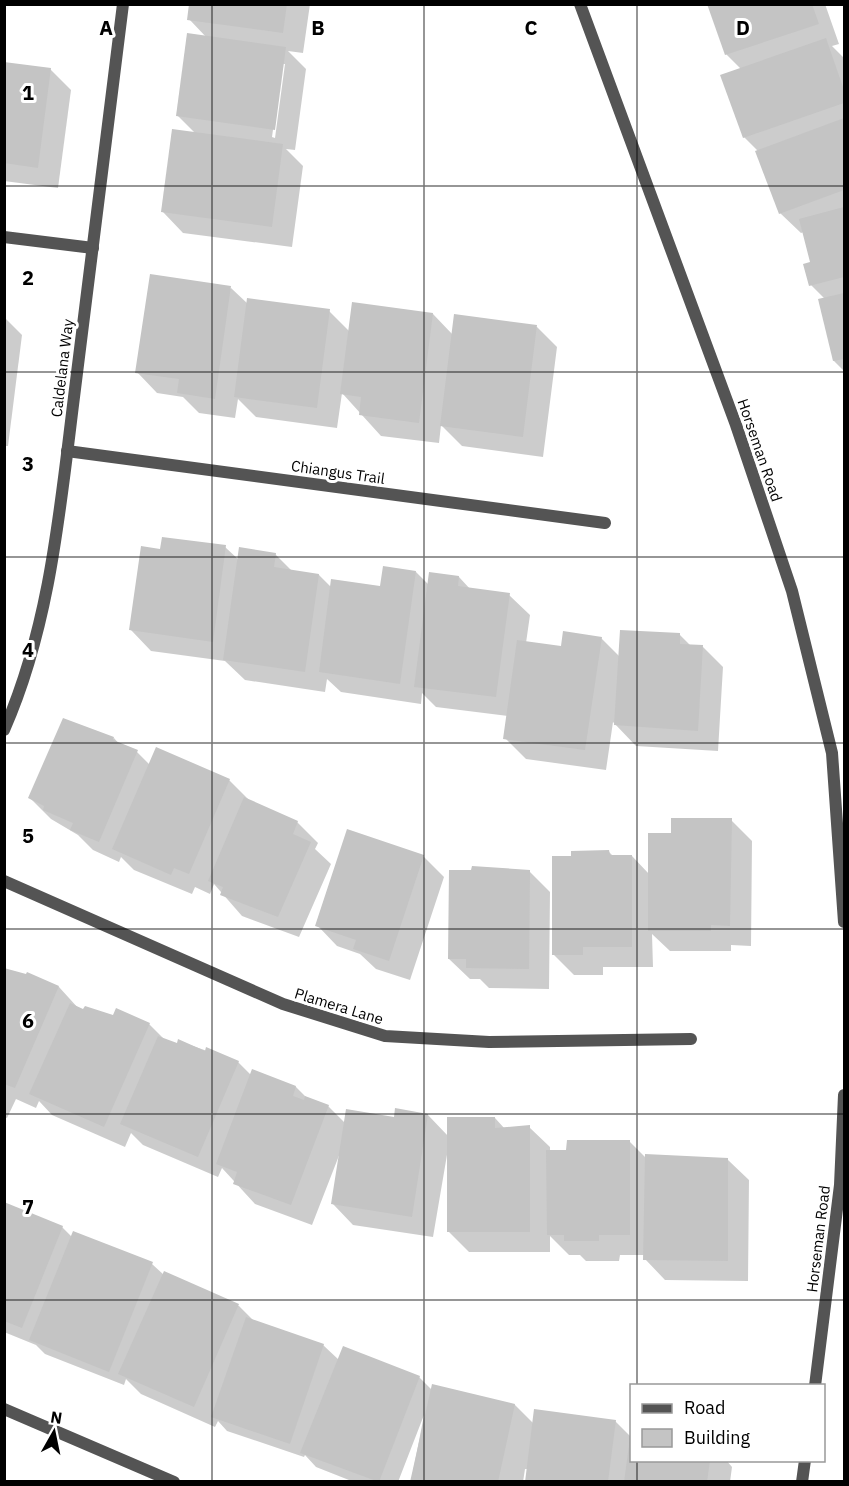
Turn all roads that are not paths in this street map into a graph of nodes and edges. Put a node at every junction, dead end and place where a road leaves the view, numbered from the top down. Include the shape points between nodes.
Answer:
1 (123, 4) edge
2 (580, 4) edge
3 (4, 237) edge
4 (93, 248) junction
5 (67, 451) junction
6 (605, 523) dead end
7 (4, 730) edge
8 (4, 881) edge
9 (844, 922) edge
10 (691, 1039) dead end
11 (844, 1095) edge
12 (815, 1384) edge
13 (4, 1409) edge
14 (805, 1462) edge
15 (174, 1482) edge
16 (802, 1482) edge

1 - 4 street, Caldelana Way
2 - 9 street, Horseman Road via 736,424 792,591 832,753
3 - 4 street
4 - 5 street, Caldelana Way
5 - 6 street, Chiangus Trail
5 - 7 street, Caldelana Way via 42,615 21,692
8 - 10 street, Plamera Lane via 283,1004 385,1036 489,1042
11 - 12 street, Horseman Road via 840,1185
13 - 15 street
14 - 16 street

